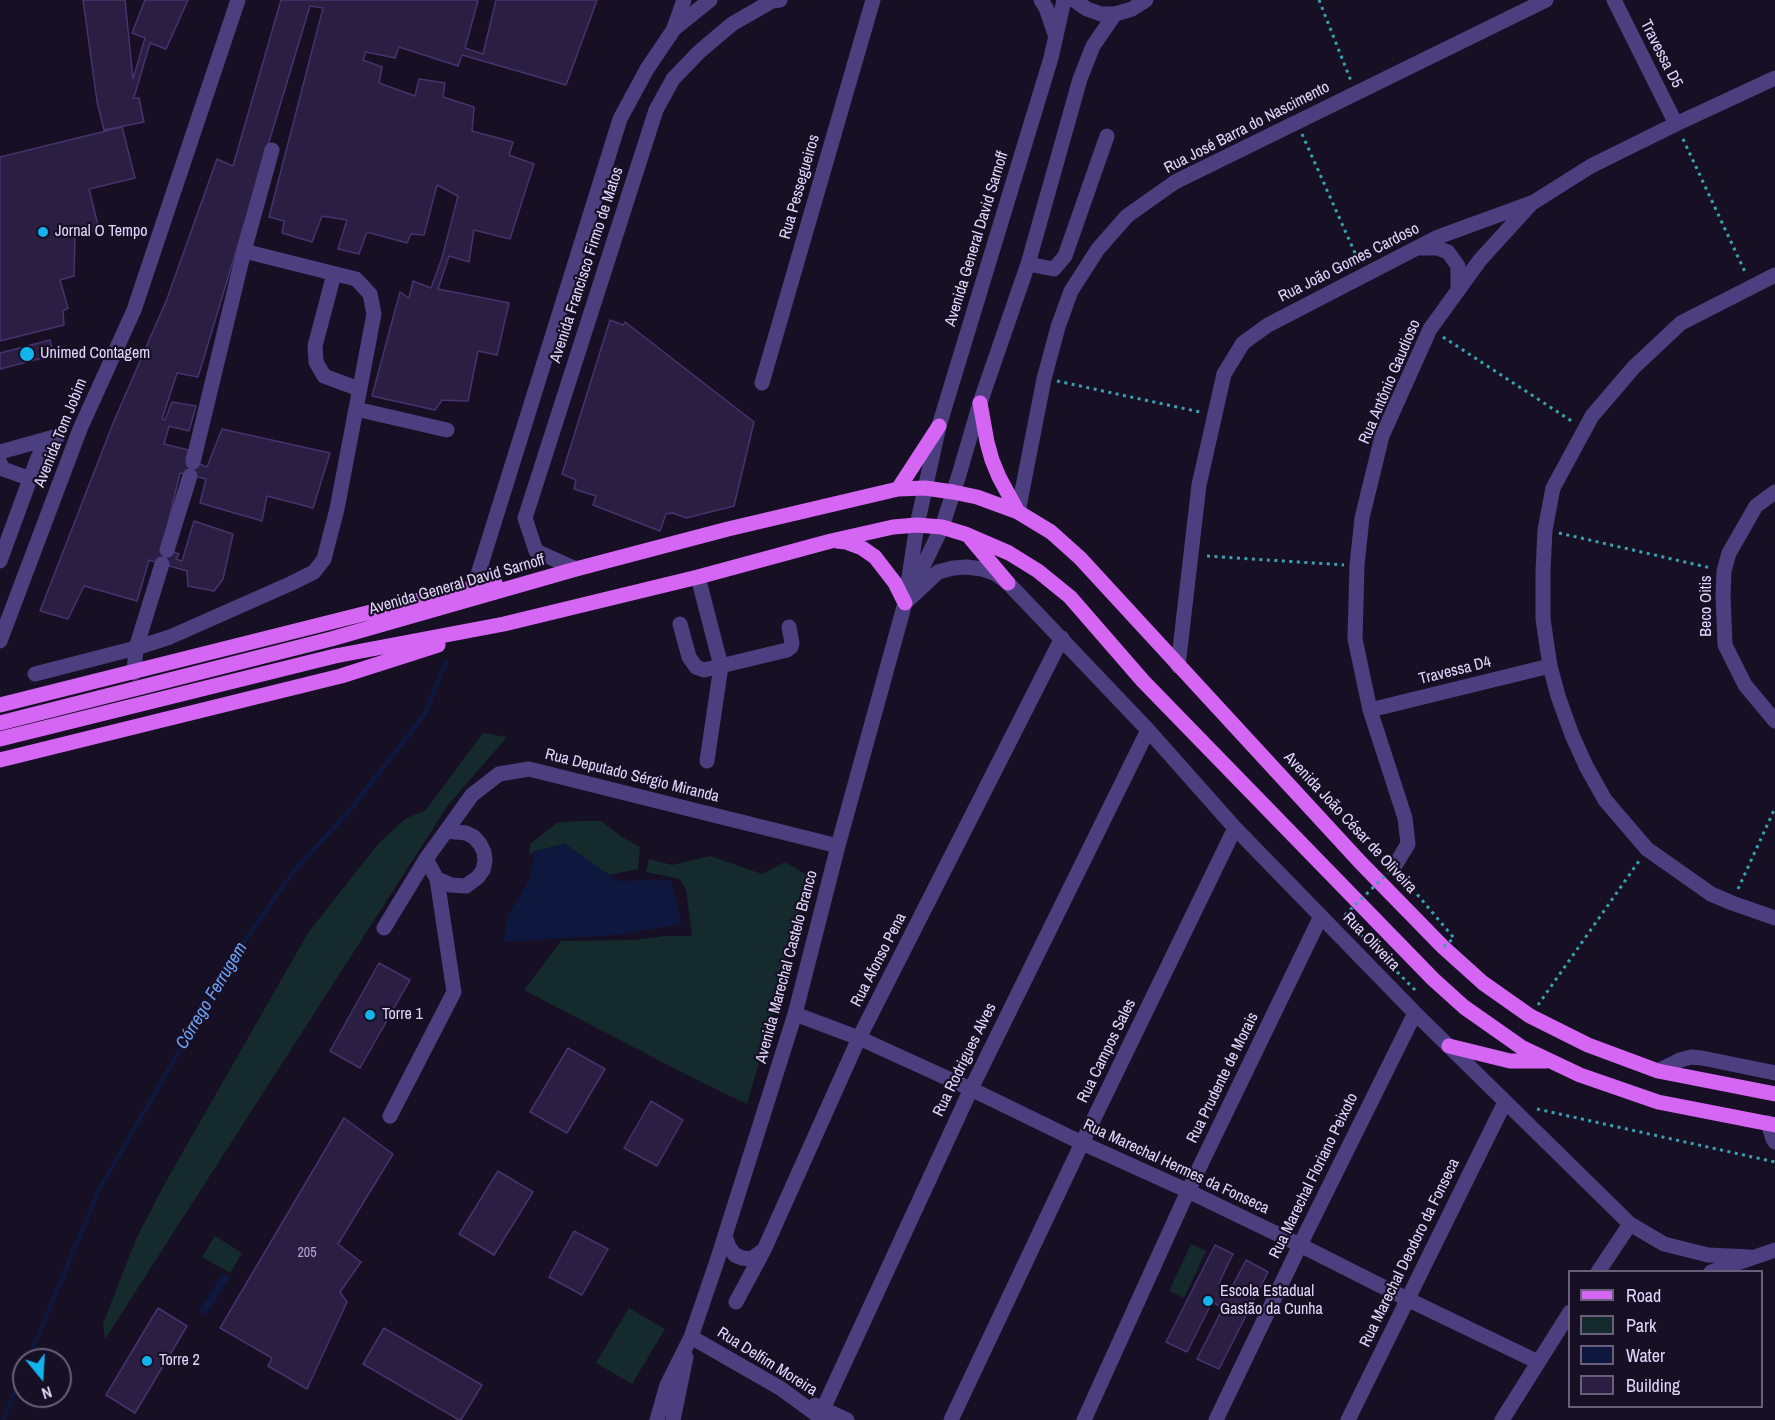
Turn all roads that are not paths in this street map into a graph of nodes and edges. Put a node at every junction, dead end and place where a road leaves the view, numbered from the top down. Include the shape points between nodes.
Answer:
1 (238, 0) edge
2 (684, 0) edge
3 (710, 0) edge
4 (780, 0) edge
5 (873, 0) edge
6 (1041, 0) edge
7 (1064, 0) edge
8 (1074, 0) edge
9 (1146, 0) edge
10 (1546, 0) edge
11 (1614, 0) edge
12 (1114, 14) junction
13 (674, 29) junction
14 (1056, 37) junction
15 (1775, 78) edge
16 (1676, 124) junction
17 (1107, 136) dead end
18 (272, 150) dead end
19 (1534, 202) junction
20 (1417, 248) junction
21 (244, 251) junction
22 (1028, 264) junction
23 (334, 274) junction
24 (1775, 275) edge
25 (1458, 290) junction
26 (762, 383) dead end
27 (359, 389) junction
28 (980, 403) junction
29 (356, 409) junction
30 (939, 426) junction
31 (80, 429) junction
32 (447, 430) dead end
33 (58, 436) junction
34 (18, 447) junction
35 (0, 452) edge
36 (0, 463) edge
37 (31, 479) junction
38 (925, 488) junction
39 (898, 489) junction
40 (953, 492) junction
41 (1775, 492) edge
42 (1018, 512) junction
43 (917, 525) junction
44 (942, 527) junction
45 (969, 536) junction
46 (831, 541) junction
47 (0, 561) edge
48 (576, 569) junction
49 (698, 577) junction
50 (533, 582) junction
51 (1008, 583) junction
52 (474, 587) junction
53 (905, 603) junction
54 (504, 624) junction
55 (680, 624) dead end
56 (789, 627) dead end
57 (1062, 638) junction
58 (0, 641) edge
59 (136, 648) junction
60 (721, 666) junction
61 (1178, 666) junction
62 (1550, 666) junction
63 (134, 673) junction
64 (35, 674) dead end
65 (0, 705) edge
66 (1370, 710) junction
67 (1775, 721) edge
68 (0, 723) edge
69 (1148, 730) junction
70 (0, 739) edge
71 (0, 760) edge
72 (707, 761) dead end
73 (1235, 828) junction
74 (447, 831) junction
75 (838, 846) junction
76 (426, 859) junction
77 (1394, 867) road end
78 (437, 879) junction
79 (1321, 916) junction
80 (1775, 918) edge
81 (384, 928) dead end
82 (1415, 1013) junction
83 (795, 1014) junction
84 (859, 1038) junction
85 (1449, 1046) junction
86 (1550, 1061) junction
87 (1658, 1071) junction
88 (1775, 1072) edge
89 (971, 1089) junction
90 (1775, 1094) edge
91 (1505, 1102) junction
92 (390, 1116) dead end
93 (1772, 1124) edge
94 (1775, 1142) edge
95 (1082, 1143) junction
96 (1188, 1191) junction
97 (1630, 1224) junction
98 (725, 1236) junction
99 (1300, 1245) junction
100 (764, 1250) junction
101 (1775, 1250) edge
102 (1750, 1257) junction
103 (1599, 1270) edge
104 (1716, 1270) edge
105 (1407, 1299) junction
106 (736, 1302) dead end
107 (1567, 1320) edge
108 (690, 1337) junction
109 (1538, 1362) junction
110 (823, 1415) edge
111 (657, 1420) edge
112 (673, 1420) edge
113 (847, 1420) edge
114 (951, 1420) edge
115 (1084, 1420) edge
116 (1216, 1420) edge
117 (1348, 1420) edge
118 (1502, 1420) edge

1 - 31 street, Avenida Tom Jobim via 134,310
2 - 13 street
3 - 13 street, Avenida Francisco Firmo de Matos
4 - 48 street, Avenida Francisco Firmo de Matos via 732,24 699,52 673,79 656,110 525,518 537,551
5 - 26 street, Rua Pessegueiros
6 - 14 street
7 - 14 street, Avenida General David Sarnoff
8 - 12 street via 1101,14
9 - 12 street
10 - 42 street, Rua José Barra do Nascimento via 1175,182 1127,216 1098,249 1071,291 1044,379
11 - 16 street, Travessa D5
12 - 22 street via 1093,46 1080,79
13 - 52 street, Avenida Francisco Firmo de Matos via 620,119
14 - 30 street, Avenida General David Sarnoff
15 - 16 street, Rua João Gomes Cardoso
16 - 19 street, Rua João Gomes Cardoso via 1591,166
17 - 22 street via 1065,256 1054,269
18 - 21 street
19 - 20 street, Rua João Gomes Cardoso
19 - 25 street, Rua Antônio Gaudioso
20 - 25 street via 1448,252 1458,266
20 - 61 street, Rua João Gomes Cardoso via 1268,325 1243,343 1224,374 1199,485
21 - 23 street
21 - 59 street via 192,469
22 - 28 street
23 - 27 street via 356,279 370,294 374,314
23 - 27 street via 315,346 316,362 324,376
24 - 62 street via 1681,323 1634,367 1592,416 1553,488 1545,530 1543,619
25 - 66 street, Rua Antônio Gaudioso via 1430,329 1382,436 1362,518 1355,639
27 - 29 street
28 - 40 street
28 - 42 main road via 992,460
29 - 32 street
29 - 59 street via 324,559 314,572 170,637
30 - 38 street, Avenida General David Sarnoff
30 - 39 main road
31 - 33 street
31 - 58 street, Avenida Tom Jobim
33 - 34 street
33 - 37 street via 42,449
34 - 35 street
34 - 36 street
36 - 37 street via 3,469
37 - 47 street
38 - 39 main road, Avenida General David Sarnoff
38 - 40 main road, Avenida General David Sarnoff
38 - 43 street, Avenida General David Sarnoff
39 - 48 main road, Avenida General David Sarnoff
40 - 42 main road, Avenida João César de Oliveira
40 - 44 street
41 - 67 street, Beco Oitis via 1756,506 1729,553 1723,595 1725,645 1745,685
42 - 61 main road, Avenida João César de Oliveira via 1051,532 1080,558
43 - 44 main road
43 - 46 main road
43 - 53 street, Avenida Marechal Castelo Branco
44 - 45 main road
44 - 53 street, Avenida Marechal Castelo Branco
45 - 51 main road
45 - 86 main road via 1009,553 1070,597 1143,681 1433,980 1464,1008 1521,1047
46 - 49 main road
46 - 53 main road via 846,542 875,557
48 - 50 main road, Avenida General David Sarnoff
49 - 54 main road
49 - 60 street
50 - 52 main road via 513,580
50 - 68 main road, Avenida General David Sarnoff via 331,639
51 - 53 street, Rua Oliveira via 982,569 953,568 939,573
51 - 57 street, Rua Oliveira
52 - 63 main road
53 - 75 street, Avenida Marechal Castelo Branco
54 - 70 main road via 335,656
54 - 71 main road via 341,676
55 - 60 street via 689,657 696,667 704,670
56 - 60 street via 792,643 787,650
57 - 69 street, Rua Oliveira
57 - 84 street, Rua Afonso Pena
59 - 63 street
59 - 64 street
60 - 72 street
61 - 87 main road, Avenida João César de Oliveira via 1352,854 1483,983 1530,1016 1588,1045
62 - 66 street, Travessa D4
62 - 80 street via 1586,766 1605,800 1647,849 1712,894
63 - 65 main road
66 - 77 street, Rua Antônio Gaudioso via 1405,818 1408,844
69 - 73 street, Rua Oliveira
69 - 89 street, Rua Rodrigues Alves
73 - 79 street, Rua Oliveira
73 - 95 street, Rua Campos Sales
74 - 75 street, Rua Deputado Sérgio Miranda via 472,795 499,774 529,769
74 - 76 street, Rua Deputado Sérgio Miranda
74 - 78 street via 474,837 485,861 478,877 466,886
75 - 83 street, Avenida Marechal Castelo Branco
76 - 78 street
76 - 81 street, Rua Deputado Sérgio Miranda
78 - 92 street via 454,992
79 - 82 street, Rua Oliveira
79 - 96 street, Rua Prudente de Morais
82 - 85 street, Rua Oliveira
82 - 99 street, Rua Marechal Floriano Peixoto
83 - 84 street, Rua Marechal Hermes da Fonseca
83 - 98 street, Avenida Marechal Castelo Branco
84 - 89 street, Rua Marechal Hermes da Fonseca
84 - 100 street, Rua Afonso Pena
85 - 86 main road via 1510,1061
85 - 91 street, Rua Oliveira
86 - 93 main road via 1658,1102
87 - 88 street via 1680,1060 1702,1058
87 - 90 main road, Avenida João César de Oliveira
89 - 95 street, Rua Marechal Hermes da Fonseca
89 - 110 street, Rua Rodrigues Alves
91 - 97 street, Rua Oliveira
91 - 105 street, Rua Marechal Deodoro da Fonseca
93 - 94 street
95 - 96 street, Rua Marechal Hermes da Fonseca
95 - 114 street, Rua Campos Sales
96 - 99 street, Rua Marechal Hermes da Fonseca
96 - 115 street, Rua Prudente de Morais
97 - 102 street, Rua Oliveira via 1664,1244 1708,1255
97 - 103 street
98 - 100 street via 735,1255 742,1258 751,1259
98 - 108 street, Avenida Marechal Castelo Branco
99 - 105 street, Rua Marechal Hermes da Fonseca
99 - 116 street, Rua Marechal Floriano Peixoto
100 - 106 street, Rua Afonso Pena
101 - 102 street
102 - 104 street
105 - 109 street, Rua Marechal Hermes da Fonseca
105 - 117 street, Rua Marechal Deodoro da Fonseca
107 - 109 street
108 - 110 street, Rua Delfim Moreira
108 - 111 street, Avenida Marechal Castelo Branco via 667,1385
108 - 112 street, Avenida Marechal Castelo Branco
109 - 118 street
110 - 113 street, Rua Delfim Moreira

